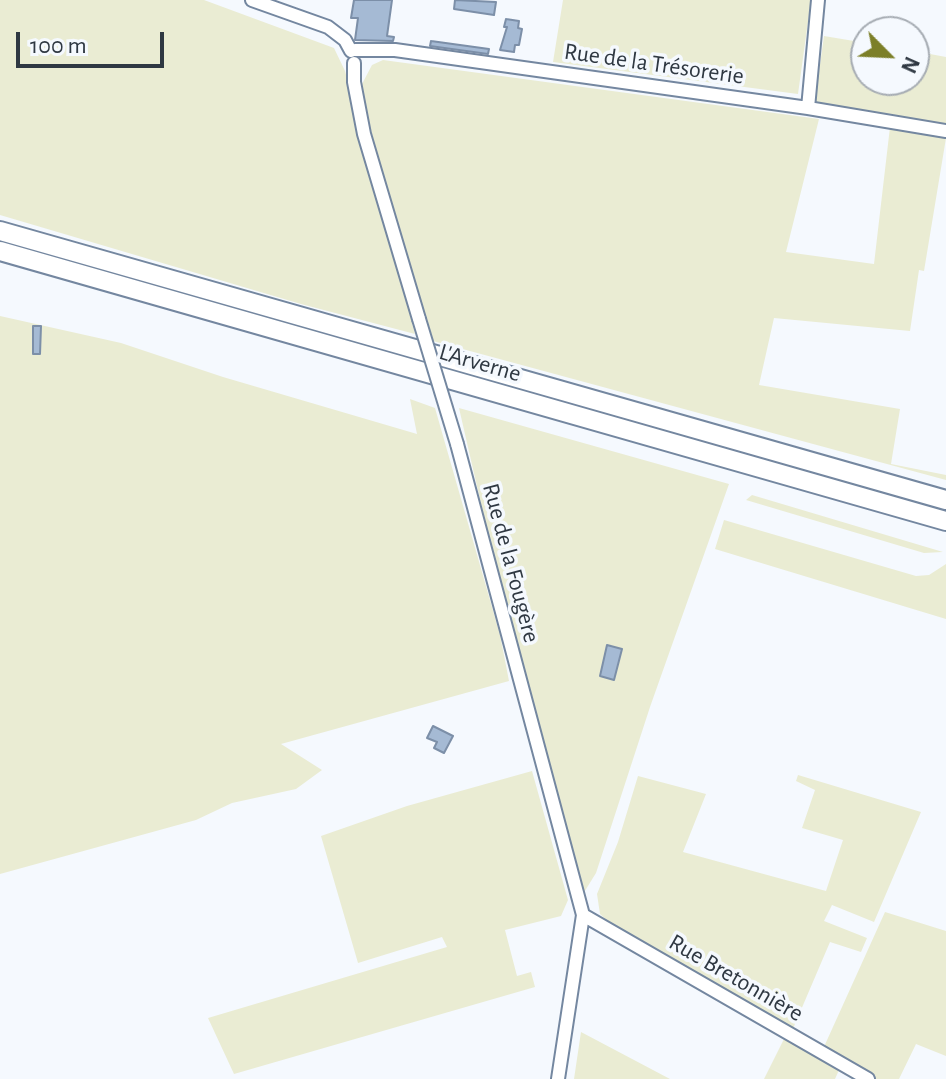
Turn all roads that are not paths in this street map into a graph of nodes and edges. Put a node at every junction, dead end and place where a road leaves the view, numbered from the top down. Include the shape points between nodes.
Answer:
1 (252, 0) edge
2 (818, 0) edge
3 (353, 55) junction
4 (808, 108) junction
5 (946, 131) edge
6 (0, 231) edge
7 (0, 251) edge
8 (946, 500) edge
9 (946, 521) edge
10 (583, 915) junction
11 (558, 1079) edge
12 (868, 1079) edge

1 - 3 street via 328,27 345,40
2 - 4 street
3 - 4 street, Rue de la Trésorerie via 395,50
3 - 10 street, Rue de la Fougère, bridge via 364,134 457,444
4 - 5 street, Rue de la Trésorerie
6 - 8 highway, L'Arverne
7 - 9 highway, L'Arverne
10 - 11 street, Rue de la Fougère
10 - 12 street, Rue Bretonnière

